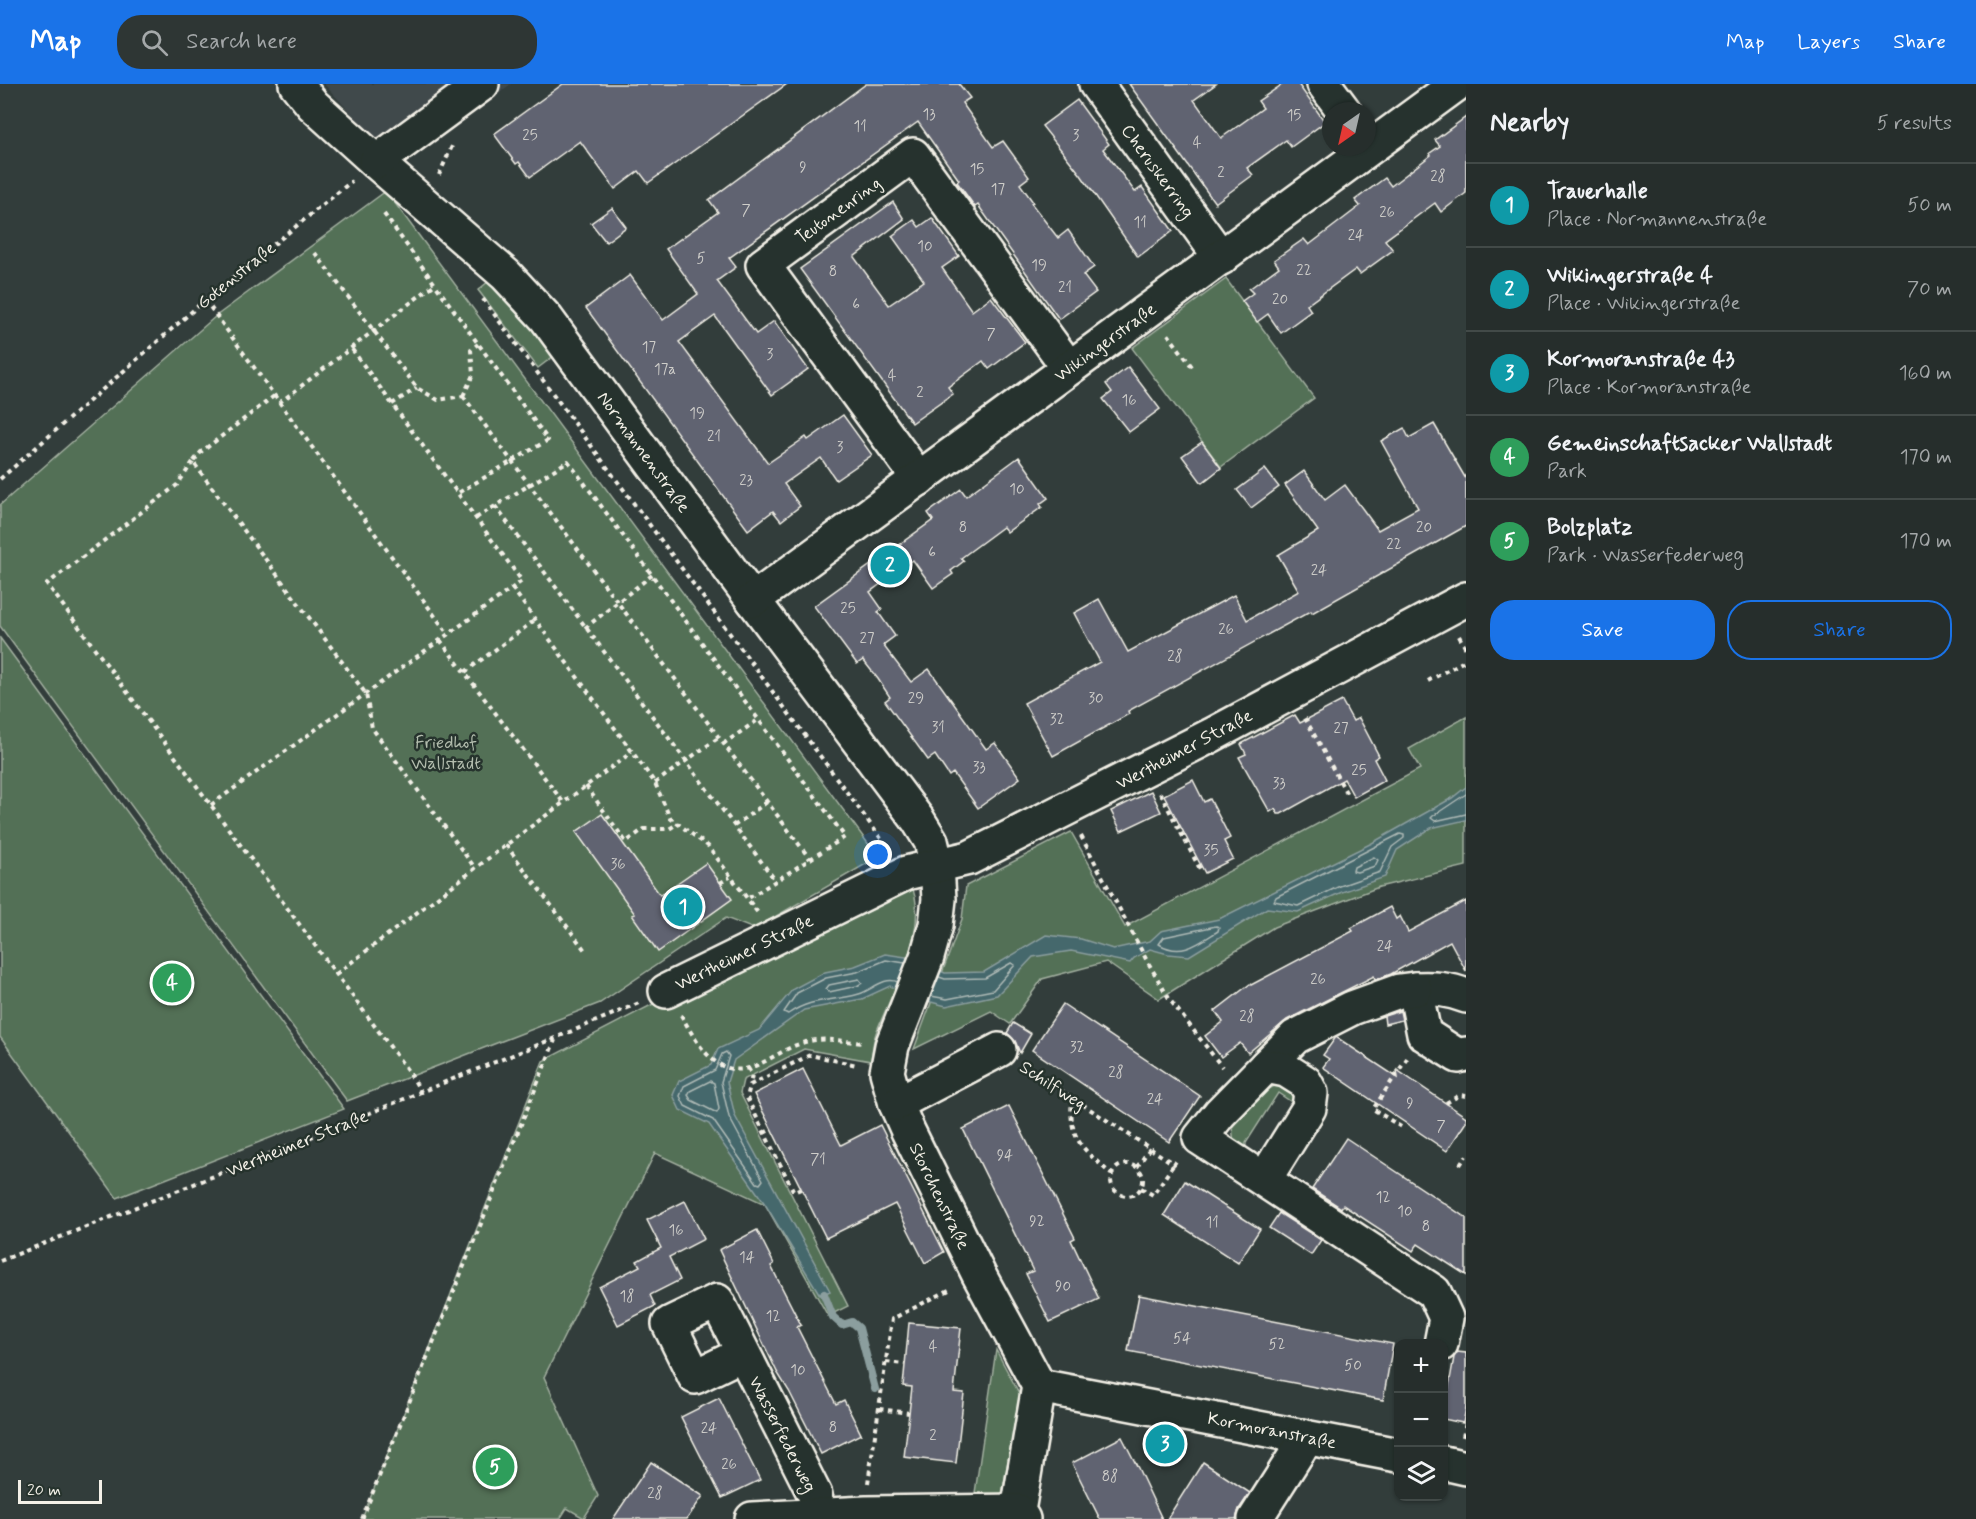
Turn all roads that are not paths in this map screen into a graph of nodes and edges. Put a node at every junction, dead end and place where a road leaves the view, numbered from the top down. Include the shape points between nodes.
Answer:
1 (296, 84) edge
2 (482, 84) edge
3 (1096, 84) edge
4 (1324, 84) edge
5 (1456, 84) edge
6 (1337, 102) edge
7 (1376, 140) edge
8 (1355, 156) edge
9 (376, 162) junction
10 (1221, 258) junction
11 (1069, 368) junction
12 (919, 479) junction
13 (1466, 599) edge
14 (753, 600) junction
15 (922, 869) junction
16 (1415, 989) junction
17 (666, 991) road end
18 (1466, 996) edge
19 (999, 1050) road end
20 (1466, 1054) edge
21 (1266, 1066) junction
22 (896, 1104) junction
23 (1264, 1180) junction
24 (1442, 1339) edge
25 (742, 1354) dead end
26 (1039, 1386) junction
27 (1303, 1436) junction
28 (1394, 1454) edge
29 (1448, 1464) edge
30 (1466, 1468) edge
31 (818, 1515) junction
32 (1021, 1515) edge
33 (752, 1519) edge
34 (1255, 1519) edge

1 - 9 street, Normannenstraße
2 - 9 street
3 - 10 street, Cheruskerring
4 - 6 street
5 - 7 street, Wikingerstraße
8 - 10 street, Wikingerstraße
9 - 14 street, Normannenstraße via 506,275 546,318
10 - 11 street, Wikingerstraße
11 - 12 street, Wikingerstraße
11 - 12 street, Teutonenring via 913,155 763,265
12 - 14 street, Wikingerstraße
13 - 15 street, Wertheimer Straße via 1066,810 969,858
14 - 15 street, Normannenstraße via 918,820 931,841
15 - 17 street, Wertheimer Straße
15 - 22 street, Storchenstraße via 939,899 927,957 890,1059
16 - 18 street via 1450,990
16 - 20 street via 1424,1034 1458,1056
16 - 21 street via 1352,1008 1295,1037
19 - 22 street
21 - 23 street via 1286,1070 1305,1082 1311,1093 1309,1108
21 - 23 street via 1200,1138
22 - 26 street, Storchenstraße via 978,1275
23 - 24 street via 1434,1292 1446,1318
25 - 31 street, Wasserfederweg via 815,1495
26 - 27 street, Kormoranstraße
26 - 32 street
27 - 28 street, Kormoranstraße
27 - 34 street via 1299,1450
29 - 30 street
31 - 32 street, Wasserfederweg
31 - 33 street, Wasserfederweg

